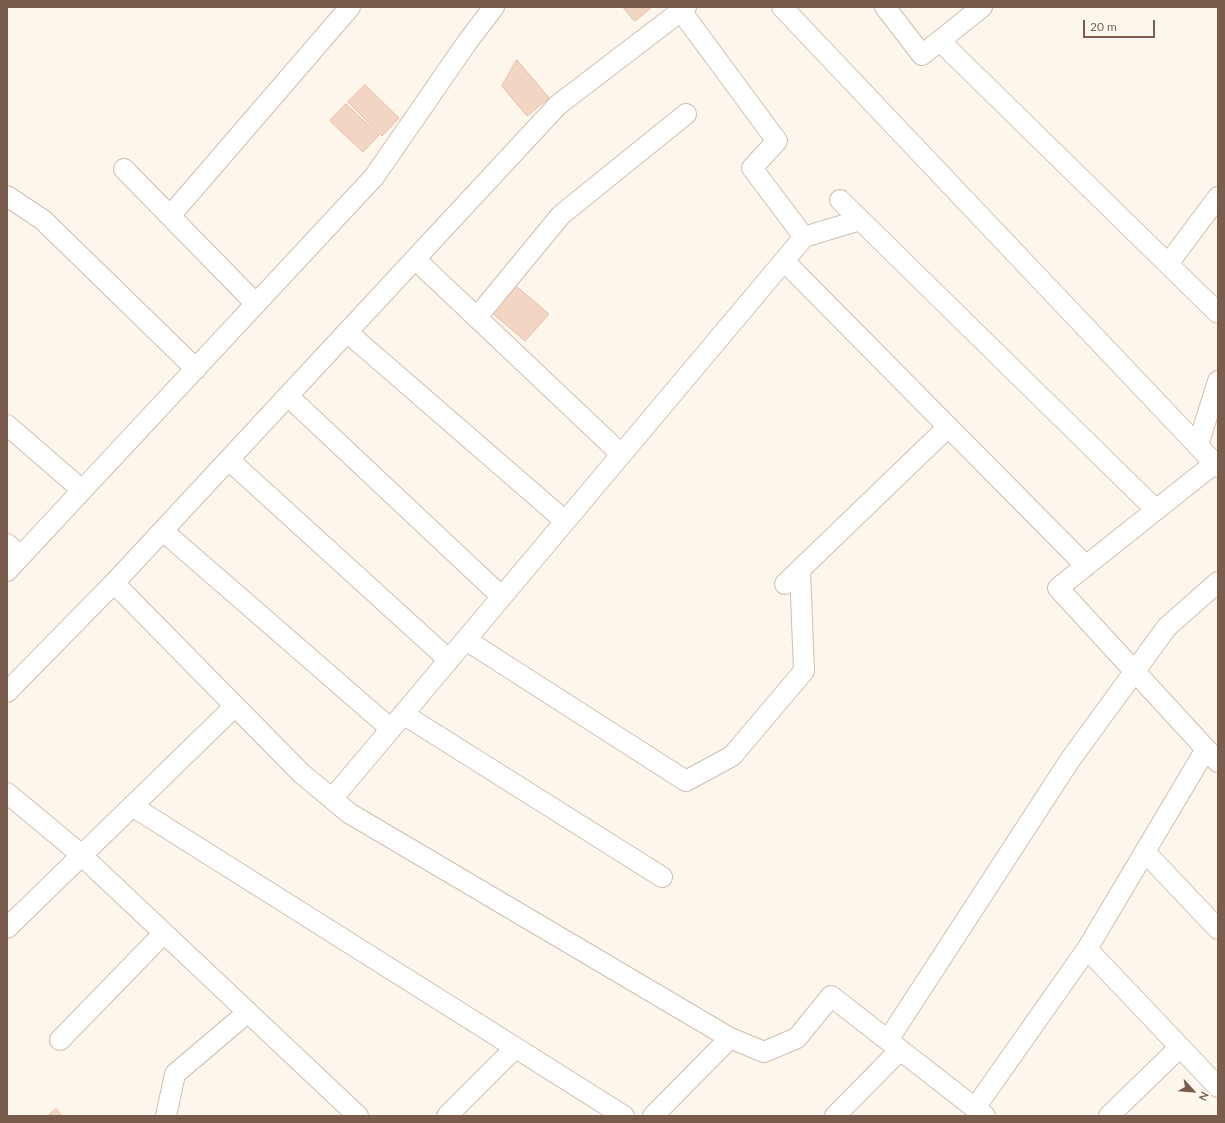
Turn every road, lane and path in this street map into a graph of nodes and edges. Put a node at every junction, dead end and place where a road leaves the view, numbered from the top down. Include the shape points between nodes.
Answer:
1 (350, 7) edge
2 (494, 7) edge
3 (782, 7) edge
4 (885, 7) edge
5 (982, 7) edge
6 (683, 9) edge
7 (940, 41) junction
8 (686, 114) dead end
9 (124, 169) dead end
10 (7, 196) edge
11 (1218, 197) edge
12 (840, 200) dead end
13 (170, 216) junction
14 (860, 220) junction
15 (804, 237) junction
16 (415, 259) junction
17 (784, 261) junction
18 (1168, 264) junction
19 (256, 304) junction
20 (1218, 313) edge
21 (477, 317) junction
22 (348, 332) junction
23 (196, 369) junction
24 (1218, 381) edge
25 (288, 396) junction
26 (7, 425) edge
27 (948, 427) junction
28 (1198, 445) junction
29 (621, 454) junction
30 (229, 460) junction
31 (1216, 465) edge
32 (82, 490) junction
33 (1156, 510) junction
34 (565, 522) junction
35 (163, 531) junction
36 (14, 550) edge
37 (1086, 566) junction
38 (800, 570) junction
39 (7, 571) edge
40 (1218, 582) edge
41 (114, 583) junction
42 (785, 584) dead end
43 (502, 597) junction
44 (466, 640) junction
45 (449, 660) junction
46 (1135, 671) junction
47 (7, 692) edge
48 (235, 706) junction
49 (397, 721) junction
50 (1212, 755) edge
51 (7, 793) edge
52 (332, 799) junction
53 (132, 806) junction
54 (1145, 852) junction
55 (81, 856) junction
56 (662, 877) dead end
57 (7, 928) edge
58 (1218, 930) edge
59 (164, 933) junction
60 (1087, 949) junction
61 (248, 1012) junction
62 (730, 1038) junction
63 (60, 1040) dead end
64 (894, 1045) junction
65 (1180, 1047) junction
66 (515, 1048) junction
67 (1218, 1087) edge
68 (980, 1112) edge
69 (166, 1116) edge
70 (358, 1116) edge
71 (447, 1116) edge
72 (624, 1116) edge
73 (653, 1116) edge
74 (835, 1116) edge
75 (1109, 1116) edge

1 - 13 street
2 - 19 street via 374,177
3 - 28 street
4 - 7 street via 922,55
5 - 7 street
6 - 15 street via 777,141 752,168
6 - 16 street via 558,105
7 - 18 street
8 - 21 street via 561,215
9 - 13 street
10 - 23 street via 43,220
11 - 18 street
12 - 14 street
13 - 19 street
14 - 15 street
14 - 33 street
15 - 17 street
16 - 21 street
16 - 22 street
17 - 27 street
17 - 29 street
18 - 20 street
19 - 23 street
21 - 29 street
22 - 25 street
22 - 34 street
23 - 32 street
24 - 28 street
25 - 30 street
25 - 43 street
26 - 32 street
27 - 37 street
27 - 38 street
28 - 31 street
29 - 34 street
30 - 35 street
30 - 45 street
31 - 33 street
32 - 36 street
33 - 37 street
34 - 43 street
35 - 41 street
35 - 49 street
36 - 39 street
37 - 46 street via 1058,588
38 - 42 street
38 - 44 street via 804,671 732,756 686,781
40 - 46 street via 1167,627
41 - 47 street
41 - 48 street
43 - 44 street
44 - 45 street
45 - 49 street
46 - 50 street
46 - 64 street via 1070,760
48 - 52 street via 301,773
48 - 53 street
49 - 52 street
49 - 56 street
50 - 54 street
51 - 55 street
52 - 62 street via 356,817
53 - 55 street
53 - 66 street
54 - 58 street
54 - 60 street
55 - 57 street
55 - 59 street
59 - 61 street
59 - 63 street
60 - 65 street
60 - 68 street
61 - 69 street via 175,1074
61 - 70 street
62 - 64 street via 764,1052 797,1038 831,996
62 - 73 street
64 - 68 street
64 - 74 street
65 - 67 street
65 - 75 street
66 - 71 street
66 - 72 street

